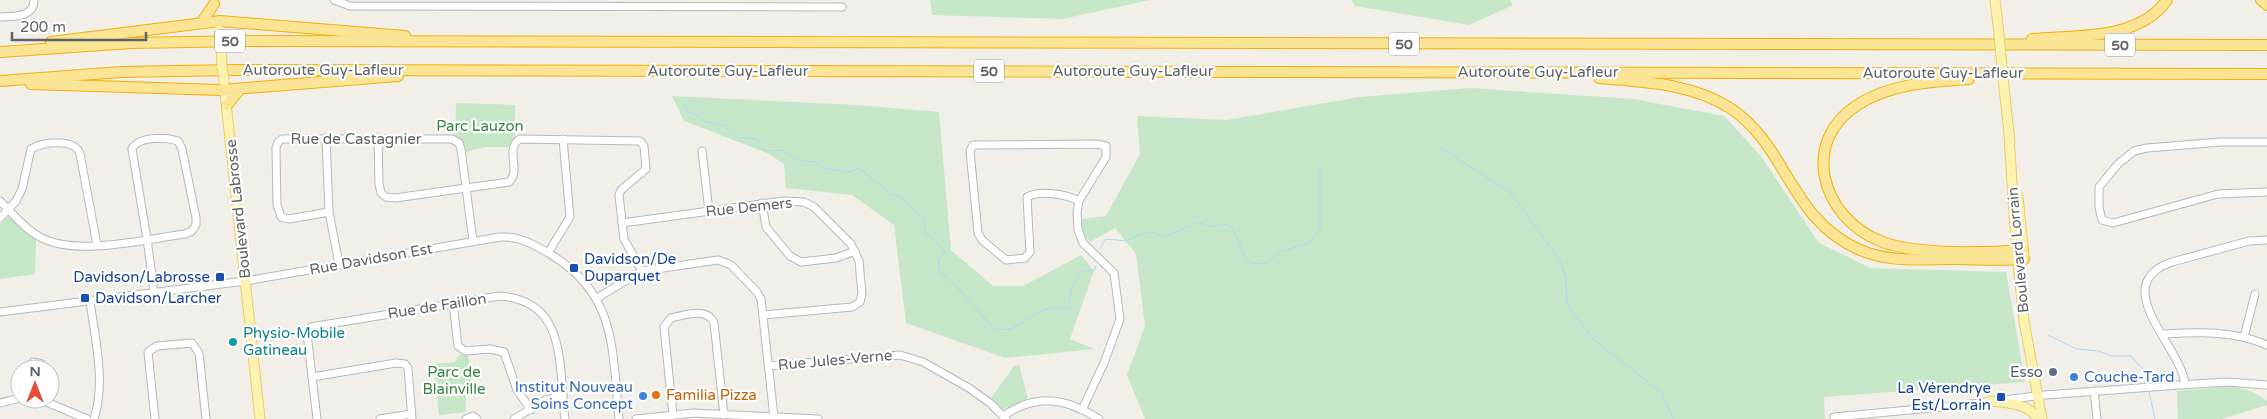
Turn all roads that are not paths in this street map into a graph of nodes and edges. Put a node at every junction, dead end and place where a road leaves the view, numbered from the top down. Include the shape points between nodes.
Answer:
1 (34, 0) edge
2 (334, 0) edge
3 (1996, 0) edge
4 (2167, 0) edge
5 (2261, 0) edge
6 (214, 2) edge
7 (605, 4) edge
8 (2267, 5) edge
9 (842, 7) dead end
10 (0, 18) edge
11 (202, 22) junction
12 (218, 25) junction
13 (460, 42) junction
14 (1974, 45) junction
15 (2267, 45) edge
16 (0, 52) edge
17 (449, 70) junction
18 (1530, 72) junction
19 (2023, 73) junction
20 (2267, 74) edge
21 (0, 82) edge
22 (224, 85) junction
23 (240, 89) junction
24 (227, 105) junction
25 (326, 138) junction
26 (378, 138) junction
27 (563, 139) junction
28 (2267, 142) edge
29 (702, 151) dead end
30 (467, 189) junction
31 (2267, 192) edge
32 (0, 201) edge
33 (1079, 201) junction
34 (762, 203) junction
35 (9, 209) junction
36 (709, 211) junction
37 (329, 212) junction
38 (0, 218) edge
39 (622, 223) junction
40 (147, 239) junction
41 (2267, 240) edge
42 (474, 241) junction
43 (97, 245) junction
44 (855, 251) junction
45 (548, 253) junction
46 (2020, 255) junction
47 (340, 264) junction
48 (642, 271) junction
49 (246, 281) junction
50 (154, 292) junction
51 (2255, 294) dead end
52 (597, 298) junction
53 (90, 301) junction
54 (453, 303) junction
55 (0, 312) edge
56 (764, 315) junction
57 (2162, 334) junction
58 (2244, 336) junction
59 (2267, 345) edge
60 (769, 366) junction
61 (312, 377) junction
62 (2185, 384) junction
63 (2267, 385) edge
64 (2094, 391) junction
65 (563, 395) junction
66 (2038, 395) junction
67 (1990, 401) junction
68 (60, 408) edge
69 (532, 410) junction
70 (1082, 410) junction
71 (673, 415) junction
72 (724, 415) junction
73 (412, 416) edge
74 (1004, 417) edge
75 (774, 418) junction
76 (1835, 418) edge
77 (87, 419) edge
78 (94, 419) edge
79 (155, 419) edge
80 (206, 419) edge
81 (260, 419) edge
82 (317, 419) edge
83 (380, 419) edge
84 (466, 419) edge
85 (477, 419) edge
86 (514, 419) edge
87 (565, 419) edge
88 (619, 419) edge
89 (636, 419) edge
90 (818, 419) edge
91 (1099, 419) edge
92 (2038, 419) edge
93 (2042, 419) edge
94 (2097, 419) edge

1 - 10 street via 34,6 28,13
2 - 7 street via 348,6
3 - 46 main road, Boulevard Lorrain, bridge
4 - 14 highway via 2148,18 2124,29
5 - 8 highway
6 - 11 highway
6 - 12 street, Boulevard Labrosse
7 - 9 street
11 - 12 highway
11 - 16 highway via 73,38
12 - 13 highway
12 - 22 main road, Boulevard Labrosse, bridge
13 - 14 highway, Autoroute Guy-Lafleur / 50
13 - 16 highway, Autoroute Guy-Lafleur / 50 via 165,42
14 - 15 highway, Autoroute Guy-Lafleur / 50
17 - 18 highway, Autoroute Guy-Lafleur / 50
17 - 21 highway, Autoroute Guy-Lafleur / 50 via 161,71
17 - 23 highway
18 - 19 highway, Autoroute Guy-Lafleur / 50
18 - 46 highway via 1665,85 1696,92 1723,104 1744,118 1759,134 1816,220 1864,252 1895,259
19 - 20 highway, Autoroute Guy-Lafleur / 50
19 - 46 highway via 1919,84 1875,95 1851,109 1838,122 1827,143 1824,162 1826,187 1836,208 1853,226 1876,240 1914,250
21 - 22 highway
22 - 23 highway
22 - 24 main road, Boulevard Labrosse
23 - 24 highway
24 - 49 main road, Boulevard Labrosse
25 - 26 street, Rue de Castagnier
25 - 37 street
25 - 37 street, Rue de Castagnier via 282,139 278,142 277,195 281,216 289,219
26 - 30 street, Rue de Castagnier via 456,141 462,149
26 - 30 street via 379,184 381,193 386,197
27 - 30 street via 520,139 512,150 515,172 511,181
27 - 39 street via 631,140 640,141 644,146 646,169 619,195
27 - 45 street via 570,218
28 - 31 street via 2142,148 2122,159 2101,184 2098,194 2102,220 2113,223 2218,194
29 - 36 street
30 - 42 street, Rue de Castagnier
32 - 35 street
33 - 33 street via 1106,157 1106,146 973,145 970,150 978,234 1006,260 1025,258 1030,252 1027,198 1032,194 1048,194 1071,196
33 - 70 street via 1078,230 1083,243 1114,273 1120,319
34 - 36 street, Rue Demers
34 - 44 street, Rue Demers via 794,200 814,207
34 - 44 street via 766,227 790,256 801,262 836,258
35 - 38 street
35 - 43 street via 33,233 48,241 72,246
35 - 43 street via 25,184 31,149 41,145 73,144 80,154
36 - 39 street, Rue Demers
37 - 47 street
39 - 48 street via 625,242
40 - 40 street via 132,149 139,141 178,141 196,226 185,234
40 - 43 street
40 - 50 street
41 - 57 street via 2248,240 2178,260 2153,273 2146,284 2144,297 2148,312
42 - 45 street, Rue Davidson Est via 513,237
42 - 47 street, Rue Davidson Est
44 - 56 street, Rue Demers via 862,294 858,304
45 - 52 street, Rue Davidson Est via 574,270
46 - 66 main road, Boulevard Lorrain via 2025,335
47 - 49 street, Rue Davidson Est
48 - 52 street
48 - 56 street via 713,260 726,262 759,295
49 - 50 street, Rue Davidson Est
49 - 81 main road, Boulevard Labrosse
50 - 53 street, Rue Davidson Est
51 - 58 street
52 - 88 street, Rue Davidson Est via 610,337
53 - 55 street, Rue Davidson Est
53 - 78 street via 100,374 99,404
54 - 61 street, Rue de Faillon via 311,327 307,334
54 - 65 street, Rue de Faillon via 499,296 519,298 535,307 556,336
54 - 69 street via 458,346 465,351 490,349 504,352 517,390
56 - 60 street
57 - 58 street via 2210,331
57 - 62 street via 2182,371
58 - 59 street
60 - 74 street, Rue Jules-Verne via 900,355 923,362 969,388
60 - 75 street
61 - 73 street via 401,363 408,368
61 - 82 street, Rue de Faillon
62 - 63 street via 2227,382
62 - 64 street
64 - 66 street
64 - 94 street
65 - 69 street via 545,400
65 - 87 street, Rue de Faillon
66 - 67 street
66 - 93 main road, Boulevard Lorrain
67 - 76 street
67 - 92 main road via 2025,407
68 - 77 street
69 - 86 street
70 - 74 street, Rue Jules-Verne via 1062,402 1040,401 1024,404
70 - 91 street, Rue Jules-Verne
71 - 72 street
71 - 72 street via 664,326 671,318 702,313 714,323
71 - 89 street
72 - 75 street
73 - 83 street
75 - 90 street
79 - 80 street via 148,352 157,346 192,342 199,354
84 - 85 street via 473,416

